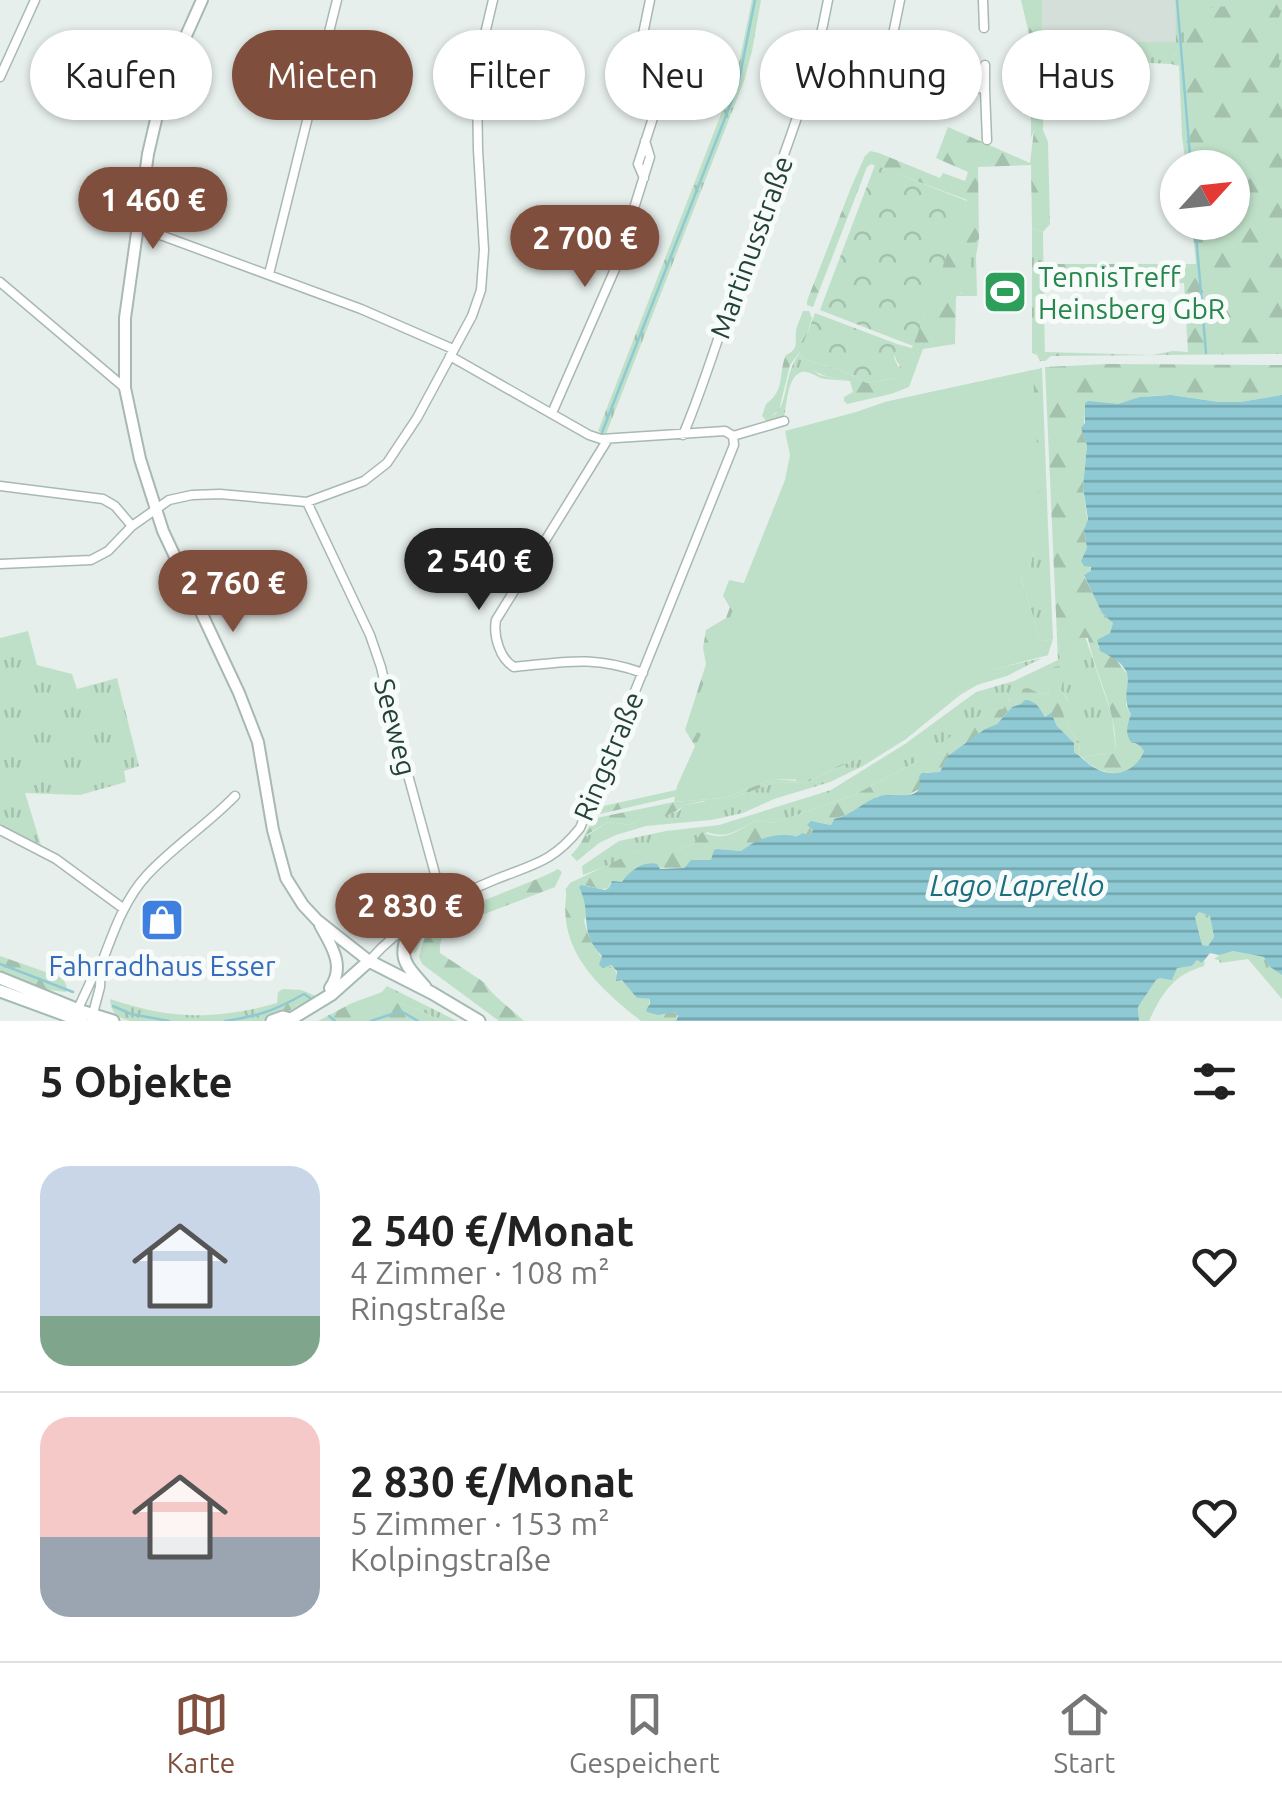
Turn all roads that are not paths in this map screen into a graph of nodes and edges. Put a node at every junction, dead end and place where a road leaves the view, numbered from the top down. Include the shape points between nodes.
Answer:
1 (35, 0) edge
2 (202, 0) edge
3 (337, 0) edge
4 (650, 0) edge
5 (828, 0) edge
6 (900, 0) edge
7 (982, 0) edge
8 (490, 1) edge
9 (984, 28) dead end
10 (985, 64) dead end
11 (0, 77) edge
12 (986, 90) junction
13 (987, 140) dead end
14 (136, 226) junction
15 (268, 274) junction
16 (0, 282) edge
17 (452, 352) junction
18 (125, 388) junction
19 (552, 413) junction
20 (784, 420) dead end
21 (683, 434) junction
22 (733, 436) junction
23 (608, 439) junction
24 (0, 486) edge
25 (307, 502) junction
26 (155, 508) junction
27 (132, 526) junction
28 (0, 564) edge
29 (643, 673) junction
30 (236, 796) dead end
31 (0, 830) edge
32 (443, 903) junction
33 (124, 909) junction
34 (317, 920) junction
35 (411, 924) junction
36 (368, 961) junction
37 (101, 965) junction
38 (0, 978) edge
39 (0, 990) edge
40 (432, 993) junction
41 (332, 994) junction
42 (20, 999) junction
43 (82, 1018) edge
44 (289, 1020) edge
45 (47, 1021) edge
46 (113, 1021) edge
47 (272, 1021) edge
48 (478, 1021) edge

1 - 11 street
2 - 14 street via 164,85
3 - 15 street
4 - 19 street via 643,34 664,84 638,164 644,178 615,269
5 - 21 street, Martinusstraße via 789,145
6 - 12 street via 889,54
7 - 9 street
8 - 17 street via 476,103 484,274
10 - 12 street
12 - 13 street
14 - 15 street
14 - 18 street
15 - 17 street
16 - 18 street
17 - 19 street
17 - 25 street via 387,463 364,481
18 - 26 street
19 - 23 street
20 - 22 street
21 - 22 street
21 - 23 street
22 - 29 street, Ringstraße
23 - 29 street, Ringstraße via 495,631 514,667 593,660
24 - 27 street via 103,498
25 - 26 street via 192,495
25 - 32 street, Seeweg via 370,634
26 - 27 street
26 - 34 street via 258,742 286,878
27 - 28 street via 91,560
29 - 32 street, Ringstraße via 572,838 541,863
30 - 33 street via 148,874
31 - 33 street via 56,858
32 - 35 street, Ringstraße
33 - 37 street
34 - 36 street
34 - 41 street via 336,959
35 - 36 street, Ringstraße
35 - 40 main road via 403,958
36 - 40 main road
36 - 41 main road
37 - 43 street
37 - 43 street via 100,988
38 - 43 main road
39 - 42 main road
40 - 48 main road
41 - 44 main road
42 - 43 main road
42 - 45 main road
43 - 46 main road
44 - 47 main road

